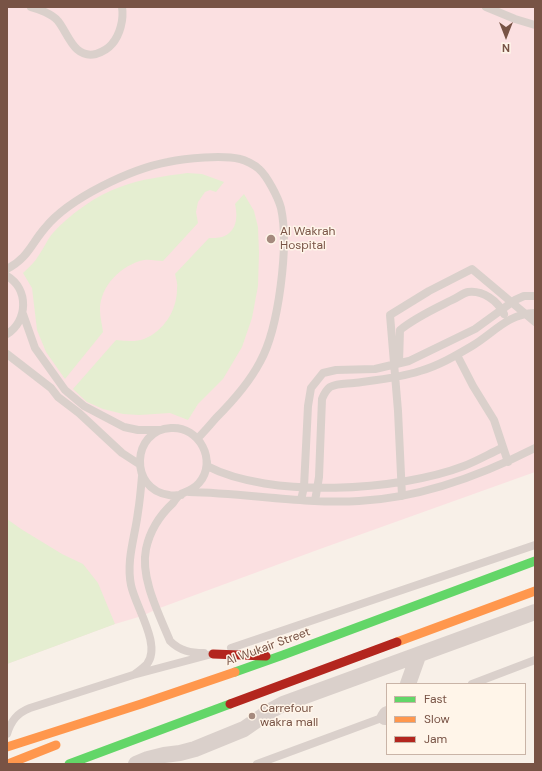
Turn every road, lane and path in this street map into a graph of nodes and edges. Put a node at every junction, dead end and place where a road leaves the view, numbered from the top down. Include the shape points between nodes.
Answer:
1 (31, 7) edge
2 (122, 7) edge
3 (486, 7) edge
4 (535, 25) edge
5 (7, 269) edge
6 (7, 276) edge
7 (535, 296) edge
8 (502, 310) junction
9 (535, 313) edge
10 (23, 314) junction
11 (507, 320) junction
12 (535, 322) edge
13 (7, 334) edge
14 (7, 354) edge
15 (457, 354) junction
16 (399, 363) junction
17 (82, 409) junction
18 (161, 430) junction
19 (198, 438) junction
20 (502, 448) junction
21 (535, 448) edge
22 (207, 458) junction
23 (508, 462) junction
24 (139, 464) junction
25 (142, 476) junction
26 (402, 482) junction
27 (304, 487) junction
28 (318, 487) junction
29 (189, 492) junction
30 (181, 495) junction
31 (402, 496) junction
32 (301, 500) junction
33 (315, 501) junction
34 (535, 545) edge
35 (535, 562) edge
36 (535, 591) edge
37 (535, 612) edge
38 (213, 654) junction
39 (283, 655) junction
40 (418, 656) junction
41 (535, 660) edge
42 (133, 676) junction
43 (408, 683) edge
44 (475, 683) edge
45 (141, 704) junction
46 (386, 716) edge
47 (102, 727) dead end
48 (7, 734) edge
49 (67, 741) dead end
50 (7, 747) edge
51 (8, 764) edge
52 (69, 764) edge
53 (136, 764) edge
54 (257, 764) edge

1 - 2 lane via 57,20 68,40 85,54 104,52 112,44 119,35
3 - 4 lane
5 - 19 lane via 19,263 45,227 67,207 93,190 123,177 169,162 222,157 241,159 259,169 281,207 283,262 276,313 270,339 261,361 241,391
6 - 10 lane via 17,284 22,294
7 - 8 lane via 524,296
8 - 11 lane
8 - 16 lane via 476,329 410,361
8 - 16 lane via 486,295 468,292 412,320 400,330
9 - 11 lane
10 - 13 lane via 17,325
10 - 17 lane via 35,348
11 - 15 lane via 473,346
12 - 26 lane via 472,269 390,315
14 - 17 lane via 58,396
15 - 20 lane via 494,420
15 - 28 lane via 435,367 409,375 330,387 322,399
16 - 27 lane via 375,369 323,373 310,388
17 - 18 lane via 124,427
17 - 24 lane via 122,453
18 - 19 lane via 180,429
18 - 24 lane via 151,435 144,443
19 - 22 lane
20 - 23 lane
20 - 26 lane via 464,466
21 - 23 lane
22 - 27 lane via 207,466 220,473 264,483
22 - 29 lane via 206,471 200,483
23 - 31 lane via 468,478
24 - 25 lane
25 - 30 lane via 148,485 158,492
25 - 42 lane via 129,566 131,586 151,642 151,654 147,664
26 - 28 lane via 356,487
26 - 31 lane
27 - 28 lane
27 - 32 lane
28 - 33 lane
29 - 30 lane
29 - 32 lane
30 - 38 lane via 161,515 152,530 144,562 147,577 170,641 176,647 192,653
31 - 33 lane via 359,501
32 - 33 lane
34 - 38 lane
35 - 39 main road, Al Wukair Street
36 - 52 main road
37 - 40 street
38 - 39 main road
38 - 42 lane
39 - 45 main road, Al Wukair Street
40 - 43 street
40 - 53 street via 283,704 244,729 195,749
41 - 44 lane
42 - 48 lane via 24,710 12,722
45 - 47 main road
45 - 50 main road, Al Wukair Street
46 - 54 lane
49 - 51 main road

